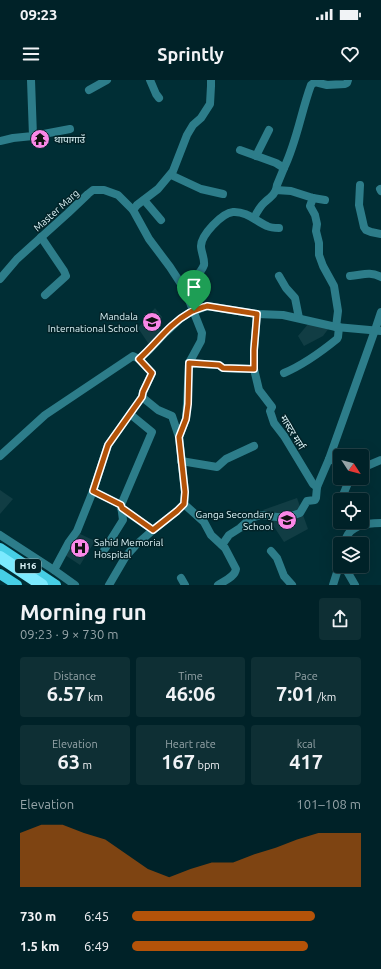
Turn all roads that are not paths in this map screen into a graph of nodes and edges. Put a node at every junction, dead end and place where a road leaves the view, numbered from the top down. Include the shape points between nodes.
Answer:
1 (31, 80) edge
2 (107, 80) edge
3 (150, 80) edge
4 (211, 80) edge
5 (348, 80) edge
6 (315, 81) edge
7 (89, 90) dead end
8 (159, 98) dead end
9 (70, 129) dead end
10 (269, 130) dead end
11 (33, 136) junction
12 (0, 141) edge
13 (240, 150) dead end
14 (256, 156) junction
15 (284, 168) junction
16 (171, 174) junction
17 (360, 185) dead end
18 (276, 190) junction
19 (223, 194) dead end
20 (313, 198) junction
21 (144, 200) junction
22 (325, 200) dead end
23 (133, 210) junction
24 (254, 218) junction
25 (161, 220) dead end
26 (279, 228) dead end
27 (381, 234) edge
28 (41, 237) junction
29 (279, 276) dead end
30 (350, 276) dead end
31 (381, 277) edge
32 (0, 279) edge
33 (183, 287) junction
34 (45, 295) dead end
35 (194, 311) junction
36 (381, 312) edge
37 (257, 314) junction
38 (299, 318) junction
39 (338, 327) junction
40 (378, 331) edge
41 (139, 359) junction
42 (189, 363) junction
43 (254, 369) junction
44 (284, 373) dead end
45 (142, 397) junction
46 (130, 414) junction
47 (179, 437) junction
48 (254, 446) dead end
49 (0, 456) edge
50 (329, 459) junction
51 (333, 460) edge
52 (381, 460) edge
53 (181, 461) junction
54 (369, 465) edge
55 (317, 487) junction
56 (93, 491) junction
57 (184, 504) junction
58 (121, 507) junction
59 (381, 523) edge
60 (153, 530) junction
61 (0, 535) edge
62 (347, 537) edge
63 (222, 545) junction
64 (0, 548) edge
65 (271, 551) dead end
66 (103, 552) dead end
67 (0, 557) edge
68 (0, 565) edge
69 (54, 570) junction
70 (337, 573) edge
71 (348, 573) edge
72 (0, 574) edge
73 (17, 585) edge
74 (30, 585) edge
75 (42, 585) edge
76 (56, 585) edge
77 (75, 585) edge
78 (109, 585) edge
79 (218, 585) edge
80 (292, 585) edge
81 (333, 585) edge
82 (355, 585) edge

1 - 11 street
2 - 7 street
3 - 8 street
4 - 16 street via 210,104 187,135
5 - 6 street via 345,84 327,85
6 - 15 street via 307,96
9 - 11 street
10 - 14 street
11 - 12 street
13 - 14 street
14 - 15 street
15 - 18 street
16 - 19 street via 200,188
16 - 21 street
17 - 27 street via 359,205 364,227 366,230
18 - 20 street via 292,191
18 - 24 street
20 - 22 street
20 - 39 street via 310,206 317,224 319,255 334,286
21 - 23 street
21 - 25 street
23 - 28 street, Master Marg via 118,195 104,190 93,190
23 - 33 street via 149,239
24 - 26 street via 268,226
24 - 33 street via 233,212 220,218 203,239 202,267 193,280
28 - 32 street, Master Marg
28 - 34 street via 66,276
29 - 38 street via 295,298
30 - 31 street via 369,273
33 - 35 street
35 - 37 street via 207,306
35 - 41 street via 172,326
35 - 42 street via 202,333 201,341
36 - 40 street
37 - 38 street
37 - 43 street, मास्टर मार्ग
38 - 39 street
39 - 40 street
39 - 44 street via 337,339
40 - 50 street
41 - 45 street via 152,373
41 - 49 street via 133,356 45,415
42 - 43 street
42 - 47 street via 186,419
43 - 55 street, मास्टर मार्ग via 259,390 272,407 270,411 274,423
45 - 46 street
45 - 47 street via 158,410 172,416
46 - 56 street via 108,445
46 - 58 street via 152,432
47 - 53 street
48 - 53 street via 226,459 217,467
50 - 51 street
50 - 55 street
52 - 54 street
53 - 57 street
55 - 63 street via 315,500 307,501 300,513 285,518 261,515 251,518 229,535
56 - 58 street
56 - 69 street via 77,531
57 - 60 street
57 - 63 street via 204,522 211,535
58 - 60 street
58 - 66 street via 123,520
59 - 62 street via 355,528
60 - 78 street via 126,556
61 - 69 street
63 - 79 street via 236,573
64 - 76 main road, H16
65 - 80 street via 277,558 284,576
67 - 75 highway
68 - 74 highway
69 - 77 street
70 - 81 street
71 - 82 street
72 - 73 main road

